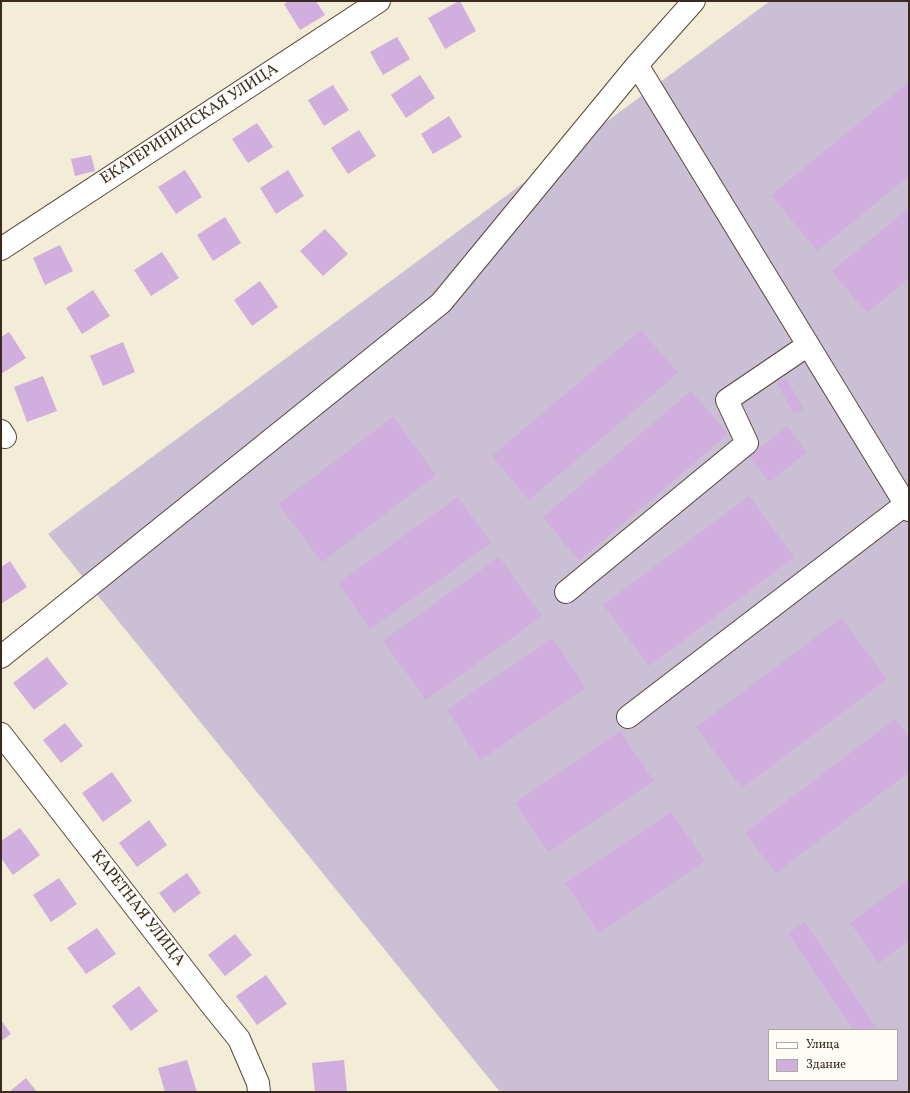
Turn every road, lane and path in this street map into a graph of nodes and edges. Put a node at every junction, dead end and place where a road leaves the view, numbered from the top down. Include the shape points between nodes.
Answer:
1 (379, 1) edge
2 (694, 1) edge
3 (637, 65) junction
4 (1, 249) edge
5 (808, 345) junction
6 (907, 507) edge
7 (566, 592) dead end
8 (1, 657) edge
9 (628, 717) dead end
10 (1, 734) edge
11 (259, 1092) edge

1 - 4 street, ЕКАТЕРИНИНСКАЯ УЛИЦА
2 - 3 street
3 - 5 street
3 - 8 street via 441,304
5 - 6 street
5 - 7 street via 726,400 747,442
6 - 9 street
10 - 11 street, КАРЕТНАЯ УЛИЦА via 239,1039 258,1083

